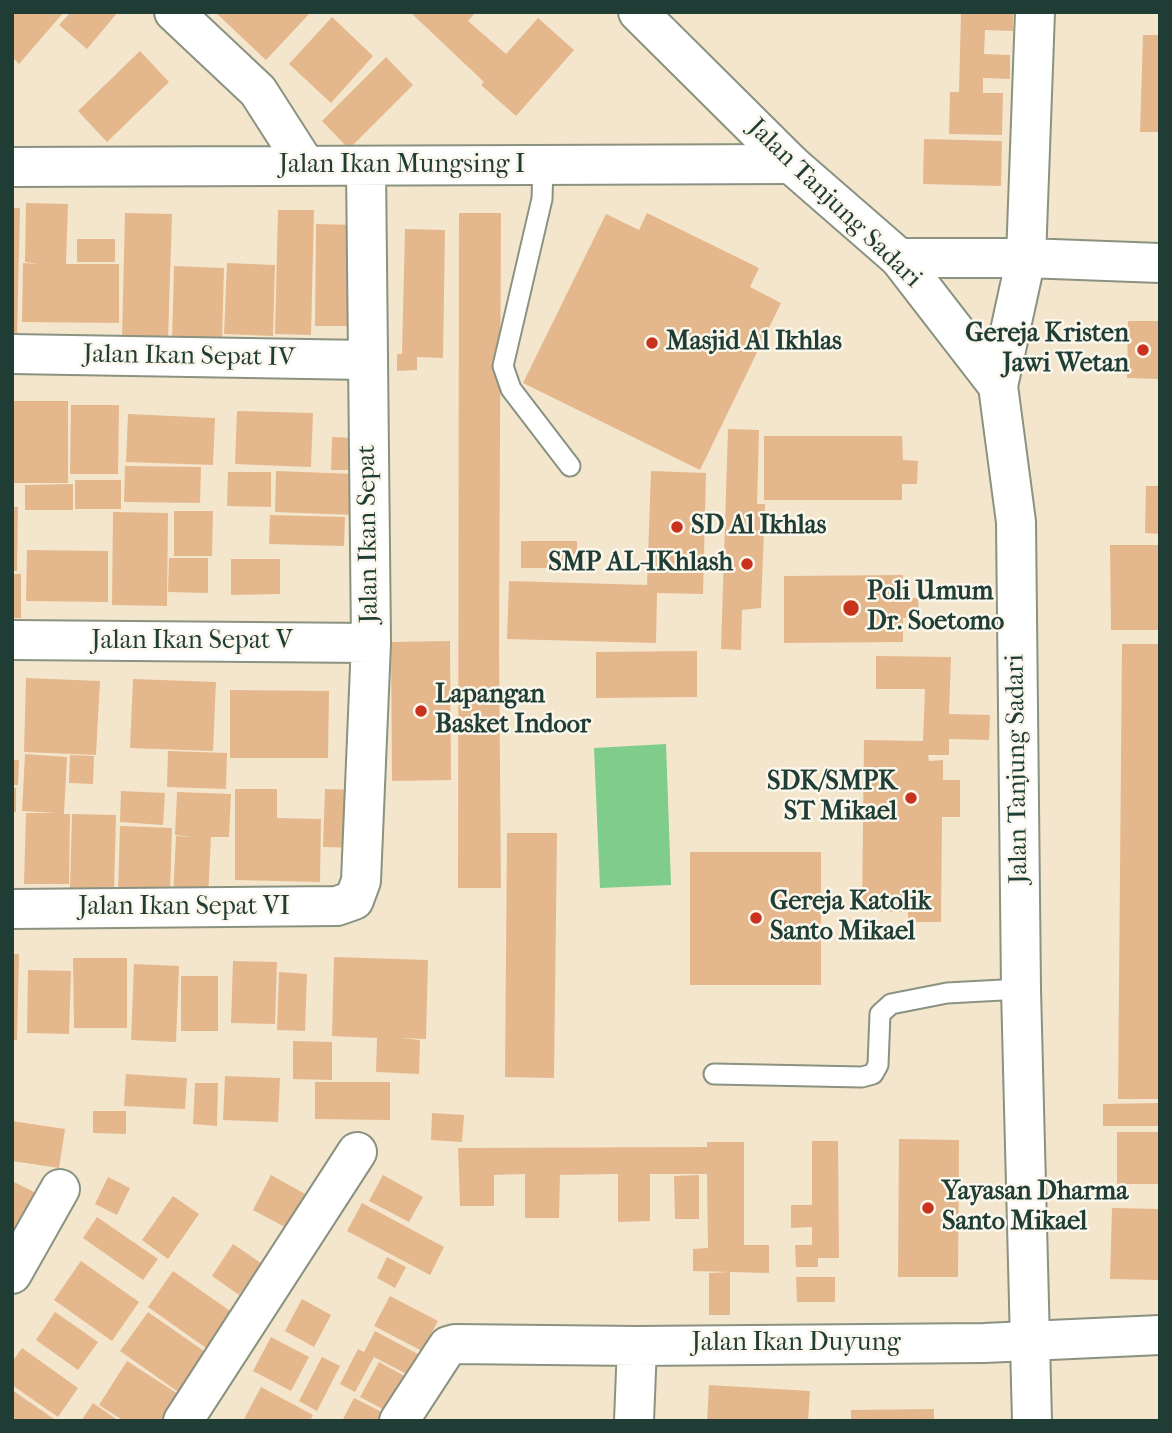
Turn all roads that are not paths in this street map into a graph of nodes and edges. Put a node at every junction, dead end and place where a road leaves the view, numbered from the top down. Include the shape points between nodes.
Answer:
1 (174, 12) edge
2 (638, 12) edge
3 (1035, 12) edge
4 (791, 163) junction
5 (306, 166) junction
6 (543, 166) junction
7 (12, 167) edge
8 (366, 167) junction
9 (899, 258) junction
10 (1026, 258) junction
11 (1160, 263) edge
12 (12, 354) edge
13 (366, 360) junction
14 (998, 386) junction
15 (570, 466) dead end
16 (12, 640) edge
17 (371, 643) junction
18 (354, 900) joint
19 (12, 909) edge
20 (1021, 989) junction
21 (714, 1074) dead end
22 (357, 1152) dead end
23 (61, 1189) dead end
24 (12, 1274) edge
25 (1160, 1335) edge
26 (1030, 1340) junction
27 (636, 1346) junction
28 (183, 1421) edge
29 (399, 1421) edge
30 (634, 1421) edge
31 (1032, 1421) edge

1 - 5 street via 258,91
2 - 4 street, Jalan Tanjung Sadari
3 - 10 street
4 - 6 street, Jalan Ikan Mungsing I
4 - 9 street, Jalan Tanjung Sadari
5 - 7 street, Jalan Ikan Mungsing I
5 - 8 street, Jalan Ikan Mungsing I
6 - 8 street, Jalan Ikan Mungsing I
6 - 15 lane via 542,199 503,366 511,388
8 - 13 street, Jalan Ikan Sepat
9 - 10 street
9 - 14 street, Jalan Tanjung Sadari
10 - 11 street
10 - 14 street
12 - 13 street, Jalan Ikan Sepat IV
13 - 17 street, Jalan Ikan Sepat
14 - 20 street, Jalan Tanjung Sadari via 1016,522
16 - 17 street, Jalan Ikan Sepat V
17 - 18 street, Jalan Ikan Sepat via 361,881
18 - 19 street, Jalan Ikan Sepat VI via 337,906
20 - 21 lane via 947,993 891,1004 880,1014 878,1065 873,1074
20 - 26 street, Jalan Tanjung Sadari
22 - 28 street
23 - 24 street
25 - 26 street, Jalan Ikan Duyung
26 - 27 street, Jalan Ikan Duyung
26 - 31 street, Jalan Tanjung Sadari
27 - 29 street, Jalan Ikan Duyung via 448,1346
27 - 30 street

